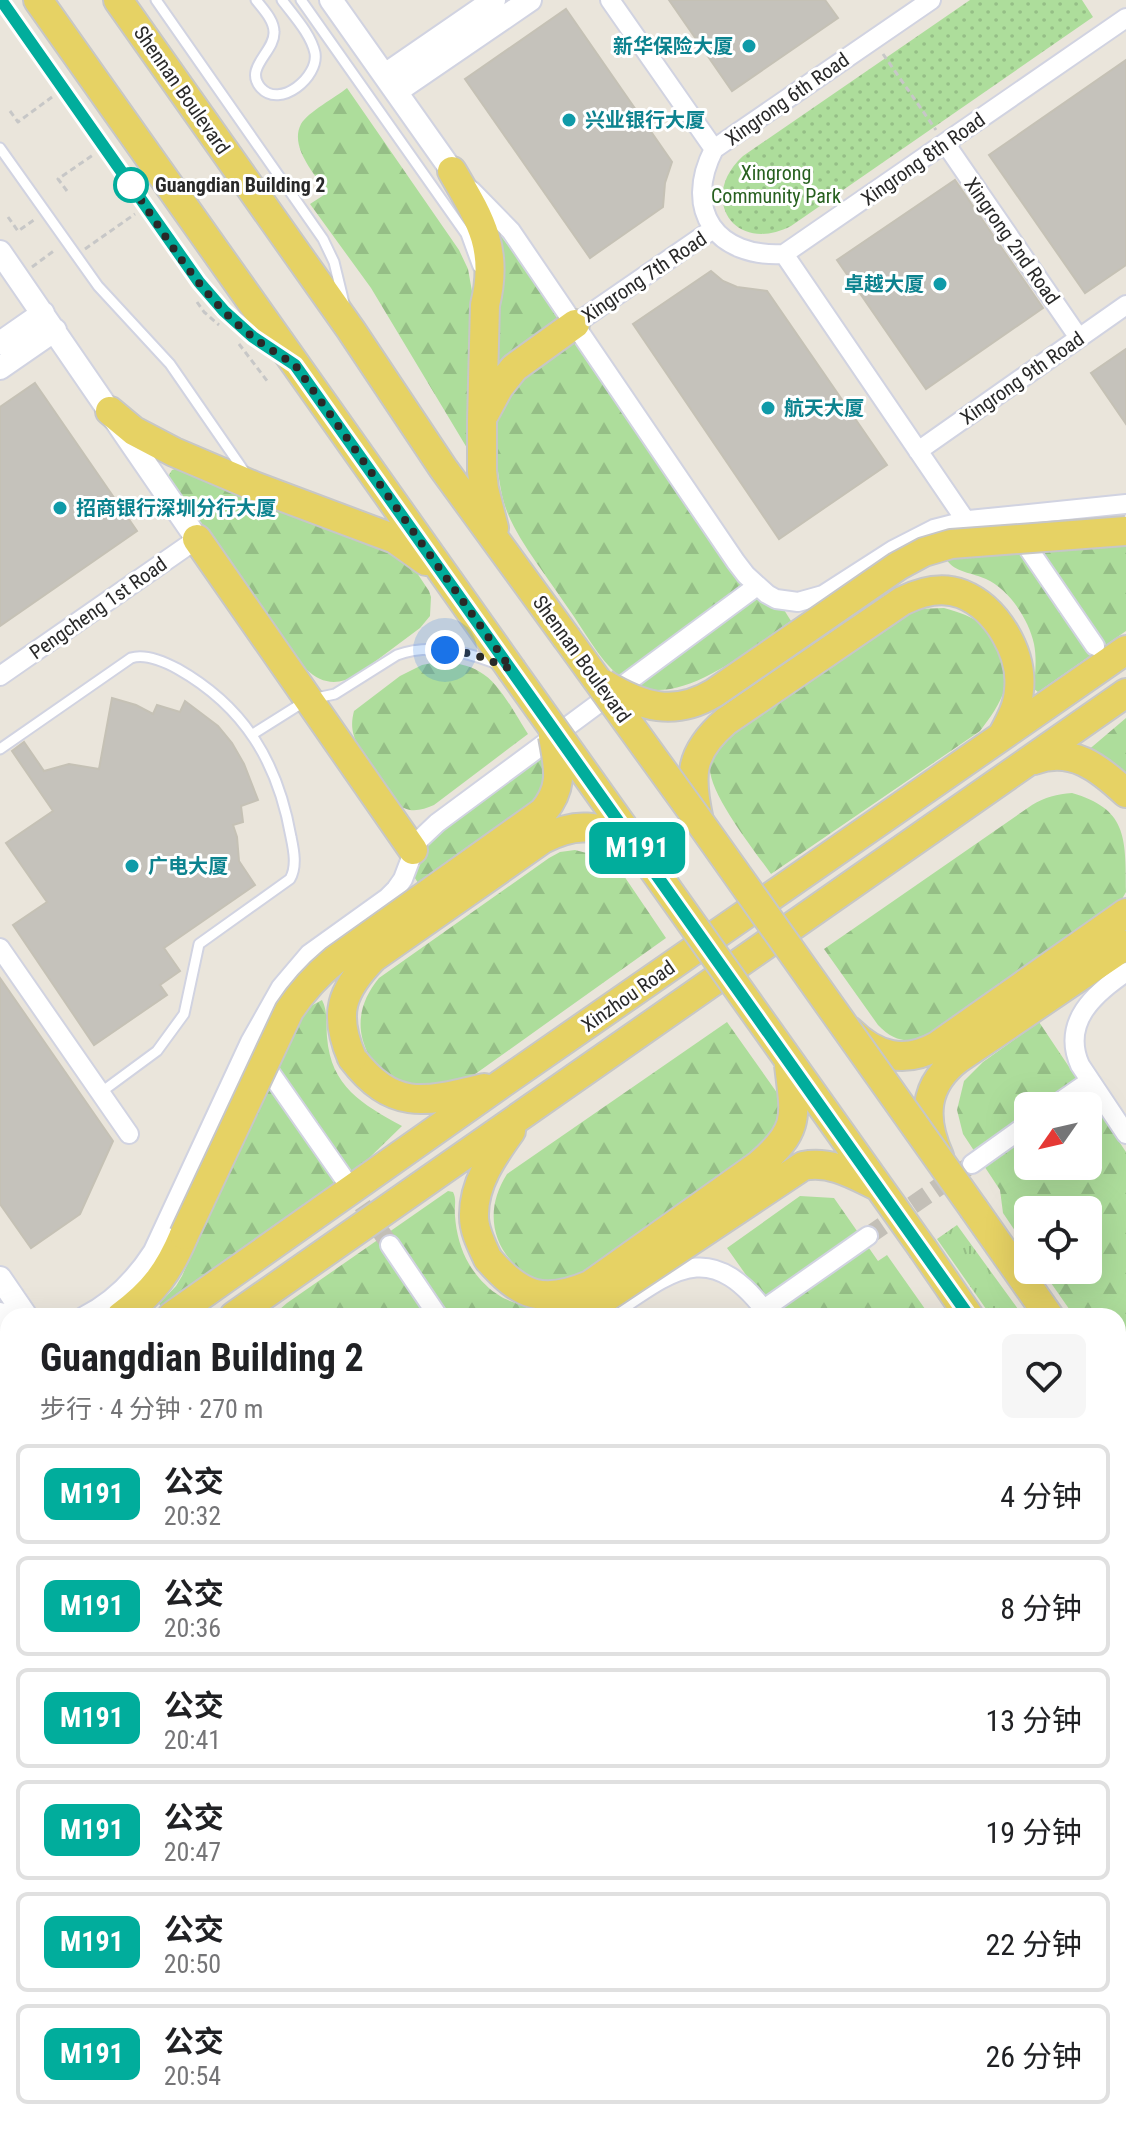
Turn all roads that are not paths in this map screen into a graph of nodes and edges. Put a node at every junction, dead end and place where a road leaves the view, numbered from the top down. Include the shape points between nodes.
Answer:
1 (1, 0) edge
2 (38, 0) edge
3 (118, 0) edge
4 (156, 0) edge
5 (256, 0) edge
6 (282, 0) edge
7 (301, 0) edge
8 (331, 0) edge
9 (494, 0) edge
10 (530, 0) edge
11 (610, 0) edge
12 (931, 0) edge
13 (1126, 18) edge
14 (391, 83) junction
15 (945, 143) junction
16 (0, 148) edge
17 (714, 149) junction
18 (452, 171) junction
19 (713, 229) junction
20 (0, 252) edge
21 (784, 254) junction
22 (485, 305) junction
23 (1126, 305) edge
24 (49, 322) junction
25 (575, 324) junction
26 (351, 330) junction
27 (1079, 338) junction
28 (0, 343) edge
29 (295, 365) junction
30 (0, 368) edge
31 (110, 411) junction
32 (482, 421) junction
33 (918, 451) junction
34 (254, 486) junction
35 (1126, 504) edge
36 (1007, 517) junction
37 (966, 521) junction
38 (1126, 531) edge
39 (197, 539) junction
40 (497, 541) junction
41 (442, 571) junction
42 (757, 586) junction
43 (1095, 646) dead end
44 (1126, 650) edge
45 (511, 669) junction
46 (0, 676) edge
47 (599, 680) junction
48 (1126, 693) edge
49 (307, 700) junction
50 (551, 727) junction
51 (253, 734) junction
52 (1002, 737) junction
53 (0, 749) edge
54 (1022, 765) junction
55 (1126, 793) edge
56 (699, 821) junction
57 (632, 841) junction
58 (413, 850) junction
59 (1126, 913) edge
60 (1126, 945) edge
61 (0, 948) edge
62 (1126, 972) edge
63 (843, 1024) junction
64 (250, 1042) junction
65 (789, 1060) junction
66 (1090, 1081) junction
67 (501, 1084) junction
68 (1074, 1092) edge
69 (100, 1093) junction
70 (523, 1115) junction
71 (1014, 1132) edge
72 (129, 1134) dead end
73 (1126, 1134) edge
74 (958, 1166) junction
75 (343, 1177) tunnel mouth
76 (877, 1186) junction
77 (868, 1236) tunnel mouth
78 (390, 1245) tunnel mouth
79 (0, 1278) edge
80 (13, 1308) edge
81 (96, 1308) edge
82 (131, 1308) edge
83 (183, 1308) edge
84 (246, 1308) edge
85 (433, 1308) edge
86 (590, 1308) edge
87 (617, 1308) edge
88 (762, 1308) edge
89 (773, 1308) edge
90 (964, 1308) edge
91 (1043, 1308) edge

1 - 29 lane via 199,282 253,337
2 - 29 main road
3 - 26 main road, Shennan Boulevard
4 - 26 lane via 323,239
5 - 6 lane via 274,36 256,68 256,80 274,95 303,82 315,57
7 - 22 lane via 466,234
8 - 14 street
9 - 14 street
10 - 14 street
11 - 17 street
12 - 17 street, Xingrong 6th Road
13 - 15 street, Xingrong 8th Road
14 - 18 street
15 - 21 street, Xingrong 8th Road
15 - 27 street, Xingrong 2nd Road
16 - 34 lane via 98,286 170,364
17 - 19 street, Xingrong 6th Road via 701,195
18 - 22 main road via 484,232 490,267
18 - 25 street via 511,231
19 - 21 street via 745,251
19 - 25 street, Xingrong 7th Road
20 - 24 street
21 - 33 street
22 - 32 main road
23 - 27 street, Xingrong 9th Road
24 - 28 street
24 - 30 street
24 - 31 street
25 - 32 main road via 514,368
25 - 42 street
26 - 40 main road, Shennan Boulevard
27 - 33 street, Xingrong 9th Road
29 - 41 main road
31 - 34 main road via 158,445
31 - 39 street
32 - 40 main road via 484,489
33 - 37 street
34 - 41 main road via 395,539
35 - 36 street
36 - 37 street
36 - 43 street
37 - 42 street via 915,538 810,600 776,599
38 - 47 main road, bridge via 951,544 924,552 688,706 648,704
39 - 46 street, Pengcheng 1st Road
39 - 49 main road
40 - 47 main road, Shennan Boulevard, bridge
41 - 45 main road
42 - 58 street via 437,823
44 - 52 main road, Xinzhou Road
45 - 49 lane via 473,654 408,651 335,694
45 - 50 main road, bridge
47 - 56 main road, Shennan Boulevard, bridge
48 - 54 main road, Xinzhou Road
49 - 51 lane
49 - 58 main road
50 - 57 main road, bridge
50 - 82 main road, bridge via 558,782 543,812 335,960 297,999 160,1281
51 - 53 lane via 200,682 164,662 138,656
51 - 69 lane via 286,807 295,871 199,944 184,1014 157,1051
52 - 56 main road via 1019,689 1010,643 979,604 939,590 917,594 726,721 705,741 694,777
52 - 67 main road, Xinzhou Road
54 - 55 main road via 1065,755 1087,763
54 - 70 main road, Xinzhou Road
56 - 63 main road, Shennan Boulevard, bridge
57 - 65 main road, bridge
57 - 67 main road, bridge via 580,826 561,830 373,958 355,976 341,1017 343,1038 366,1077 414,1099 438,1099
58 - 64 street via 396,889 289,975
59 - 63 main road, bridge via 921,1054 895,1056 876,1050
60 - 74 main road, bridge via 942,1074 932,1093 932,1137
61 - 69 street
62 - 66 street via 1093,997 1080,1021 1077,1057
63 - 74 main road, Shennan Boulevard, bridge
64 - 75 street
64 - 81 street via 153,1251 134,1279
65 - 70 main road, bridge via 795,1116 783,1142 607,1274 555,1297 536,1295 503,1276 488,1259 474,1218 477,1194 492,1158
65 - 76 main road, bridge
66 - 68 street
66 - 73 street
67 - 83 main road, Xinzhou Road
69 - 72 street
70 - 84 main road, Xinzhou Road
71 - 74 street
74 - 91 main road, Shennan Boulevard, bridge via 974,1209
76 - 86 main road, bridge via 835,1167 803,1166
76 - 90 main road, bridge
77 - 89 street
78 - 85 street
79 - 80 street
87 - 88 street via 663,1277 696,1266 729,1276

